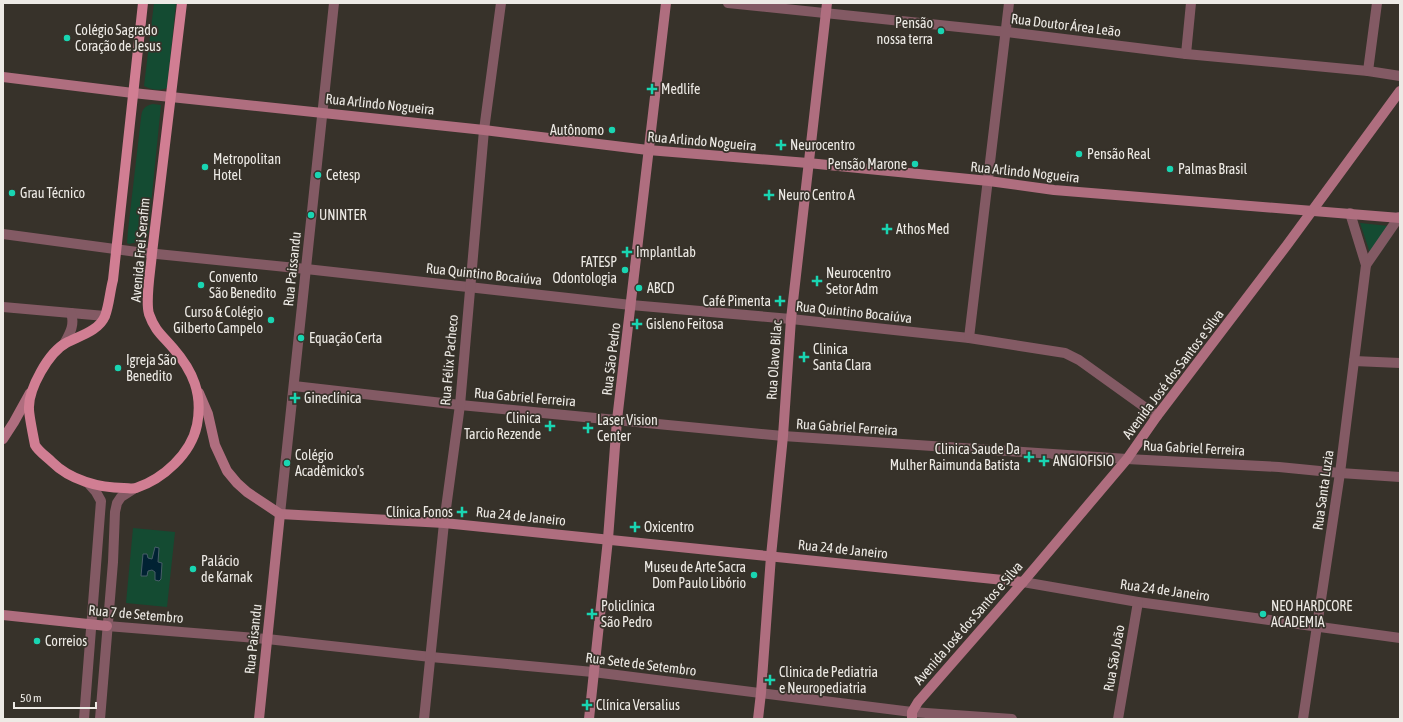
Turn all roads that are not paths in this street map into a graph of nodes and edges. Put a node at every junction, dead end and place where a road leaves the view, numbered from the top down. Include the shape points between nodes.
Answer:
1 (143, 3) edge
2 (182, 3) edge
3 (334, 3) edge
4 (500, 3) edge
5 (666, 3) edge
6 (728, 3) edge
7 (1010, 3) edge
8 (1191, 3) edge
9 (1377, 3) edge
10 (827, 8) edge
11 (1007, 32) junction
12 (1186, 54) junction
13 (1368, 71) junction
14 (3, 76) edge
15 (1400, 76) edge
16 (1400, 91) edge
17 (133, 93) junction
18 (171, 97) junction
19 (322, 112) junction
20 (484, 130) junction
21 (648, 150) junction
22 (808, 163) junction
23 (989, 181) junction
24 (1312, 210) junction
25 (1350, 213) junction
26 (1399, 218) edge
27 (3, 234) edge
28 (115, 249) junction
29 (152, 253) junction
30 (1366, 265) junction
31 (306, 269) junction
32 (470, 287) junction
33 (631, 305) junction
34 (3, 307) edge
35 (71, 313) junction
36 (105, 316) junction
37 (791, 319) junction
38 (969, 338) junction
39 (64, 344) junction
40 (1354, 361) junction
41 (1400, 363) edge
42 (35, 382) junction
43 (294, 386) junction
44 (198, 390) junction
45 (460, 405) junction
46 (1157, 416) junction
47 (617, 420) junction
48 (783, 436) junction
49 (3, 439) edge
50 (1127, 459) junction
51 (1340, 473) junction
52 (1400, 477) edge
53 (88, 483) junction
54 (135, 488) junction
55 (280, 514) junction
56 (444, 523) junction
57 (608, 539) junction
58 (97, 554) junction
59 (113, 556) junction
60 (771, 556) junction
61 (1022, 582) junction
62 (1138, 602) junction
63 (3, 614) edge
64 (91, 624) junction
65 (107, 626) junction
66 (1317, 626) junction
67 (1400, 638) edge
68 (267, 639) junction
69 (431, 657) junction
70 (593, 672) junction
71 (87, 691) junction
72 (102, 692) junction
73 (761, 693) junction
74 (912, 716) edge
75 (84, 719) edge
76 (100, 719) edge
77 (259, 719) edge
78 (424, 719) edge
79 (589, 719) edge
80 (758, 719) edge
81 (1012, 719) edge
82 (1118, 719) edge
83 (1303, 719) edge

1 - 17 main road, Avenida Frei Serafim
2 - 18 main road, Avenida Frei Serafim
3 - 19 street, Rua Paissandu
4 - 20 street, Rua Félix Pacheco
5 - 21 street, Rua São Pedro
6 - 10 street, Rua Doutor Área Leão
7 - 11 street
8 - 12 street
9 - 13 street
10 - 11 street, Rua Doutor Área Leão
10 - 22 street, Rua Olavo Bilac
11 - 12 street, Rua Doutor Área Leão
11 - 23 street
12 - 13 street, Rua Doutor Área Leão
13 - 15 street, Rua Doutor Área Leão
14 - 17 street, Rua Arlindo Nogueira
16 - 24 street, Avenida José dos Santos e Silva
17 - 18 street, Rua Arlindo Nogueira
17 - 28 main road, Avenida Frei Serafim
18 - 19 street, Rua Arlindo Nogueira
18 - 29 main road, Avenida Frei Serafim
19 - 20 street, Rua Arlindo Nogueira
19 - 31 street, Rua Paissandu
20 - 21 street, Rua Arlindo Nogueira
20 - 32 street, Rua Félix Pacheco
21 - 22 street, Rua Arlindo Nogueira
21 - 33 street, Rua São Pedro
22 - 23 street, Rua Arlindo Nogueira
22 - 37 street, Rua Olavo Bilac
23 - 24 street, Rua Arlindo Nogueira via 1078,192
23 - 38 street
24 - 25 street, Rua Arlindo Nogueira
24 - 46 street, Avenida José dos Santos e Silva
25 - 26 street, Rua Arlindo Nogueira
25 - 30 street, Rua Santa Luzia
26 - 30 street, Rua Santa Luzia
27 - 28 street, Rua Quintino Bocaiúva
28 - 29 street, Rua Quintino Bocaiúva
28 - 36 main road, Avenida Frei Serafim
29 - 31 street, Rua Quintino Bocaiúva
29 - 44 main road, Avenida Frei Serafim via 149,312 157,331 188,368
30 - 40 street, Rua Santa Luzia
31 - 32 street, Rua Quintino Bocaiúva
31 - 43 street, Rua Paissandu
32 - 33 street, Rua Quintino Bocaiúva
32 - 45 street, Rua Félix Pacheco
33 - 37 street, Rua Quintino Bocaiúva
33 - 47 street, Rua São Pedro
34 - 35 street
35 - 36 street
35 - 39 street via 72,331
36 - 39 main road, Avenida Frei Serafim via 98,326
37 - 38 street, Rua Quintino Bocaiúva
37 - 48 street, Rua Olavo Bilac
38 - 46 street, Rua Quintino Bocaiúva via 1065,353 1079,360
39 - 42 main road, Avenida Frei Serafim via 49,358
40 - 41 street
40 - 51 street, Rua Santa Luzia
42 - 49 street
42 - 53 main road, Avenida Frei Serafim via 28,408 36,446 60,470
43 - 45 street, Rua Gabriel Ferreira
43 - 55 street, Rua Paissandu
44 - 54 main road, Avenida Frei Serafim via 197,426 189,444 176,464 160,477
44 - 55 street via 208,414 215,445 227,471 247,492
45 - 47 street, Rua Gabriel Ferreira
45 - 56 street, Rua Félix Pacheco
46 - 50 street, Avenida José dos Santos e Silva
47 - 48 street, Rua Gabriel Ferreira
47 - 57 street, Rua São Pedro
48 - 50 street, Rua Gabriel Ferreira
48 - 60 street, Rua Olavo Bilac
50 - 51 street, Rua Gabriel Ferreira via 1279,466
50 - 61 street, Avenida José dos Santos e Silva
51 - 52 street, Rua Gabriel Ferreira
51 - 66 street, Rua Santa Luzia
53 - 54 main road, Avenida Frei Serafim via 110,488
53 - 58 street via 101,501
54 - 59 street via 121,497 117,503
55 - 56 street, Rua 24 de Janeiro
55 - 68 street, Rua Paisandu
56 - 57 street, Rua 24 de Janeiro
56 - 69 street, Rua Félix Pacheco
57 - 60 street, Rua 24 de Janeiro
57 - 70 street, Rua São Pedro
58 - 59 street
58 - 64 street
59 - 65 street
60 - 61 street, Rua 24 de Janeiro
60 - 73 street, Rua Olavo Bilac
61 - 62 street, Rua 24 de Janeiro
61 - 74 street, Avenida José dos Santos e Silva via 918,702
62 - 66 street, Rua 24 de Janeiro
62 - 82 street, Rua São João
63 - 64 street, Rua 7 de Setembro
64 - 65 street, Rua 7 de Setembro
64 - 71 street
65 - 68 street, Rua 7 de Setembro
65 - 72 street
66 - 67 street, Rua 24 de Janeiro
66 - 83 street, Rua Santa Luzia
68 - 69 street, Rua Sete de Setembro
68 - 77 street, Rua Paisandu
69 - 70 street, Rua Sete de Setembro
69 - 78 street, Rua Félix Pacheco
70 - 73 street, Rua Sete de Setembro
70 - 79 street, Rua São Pedro
71 - 72 street
71 - 75 street
72 - 76 street
73 - 74 street, Rua Sete de Setembro
73 - 80 street, Rua Olavo Bilac
74 - 81 street, Rua Sete de Setembro

